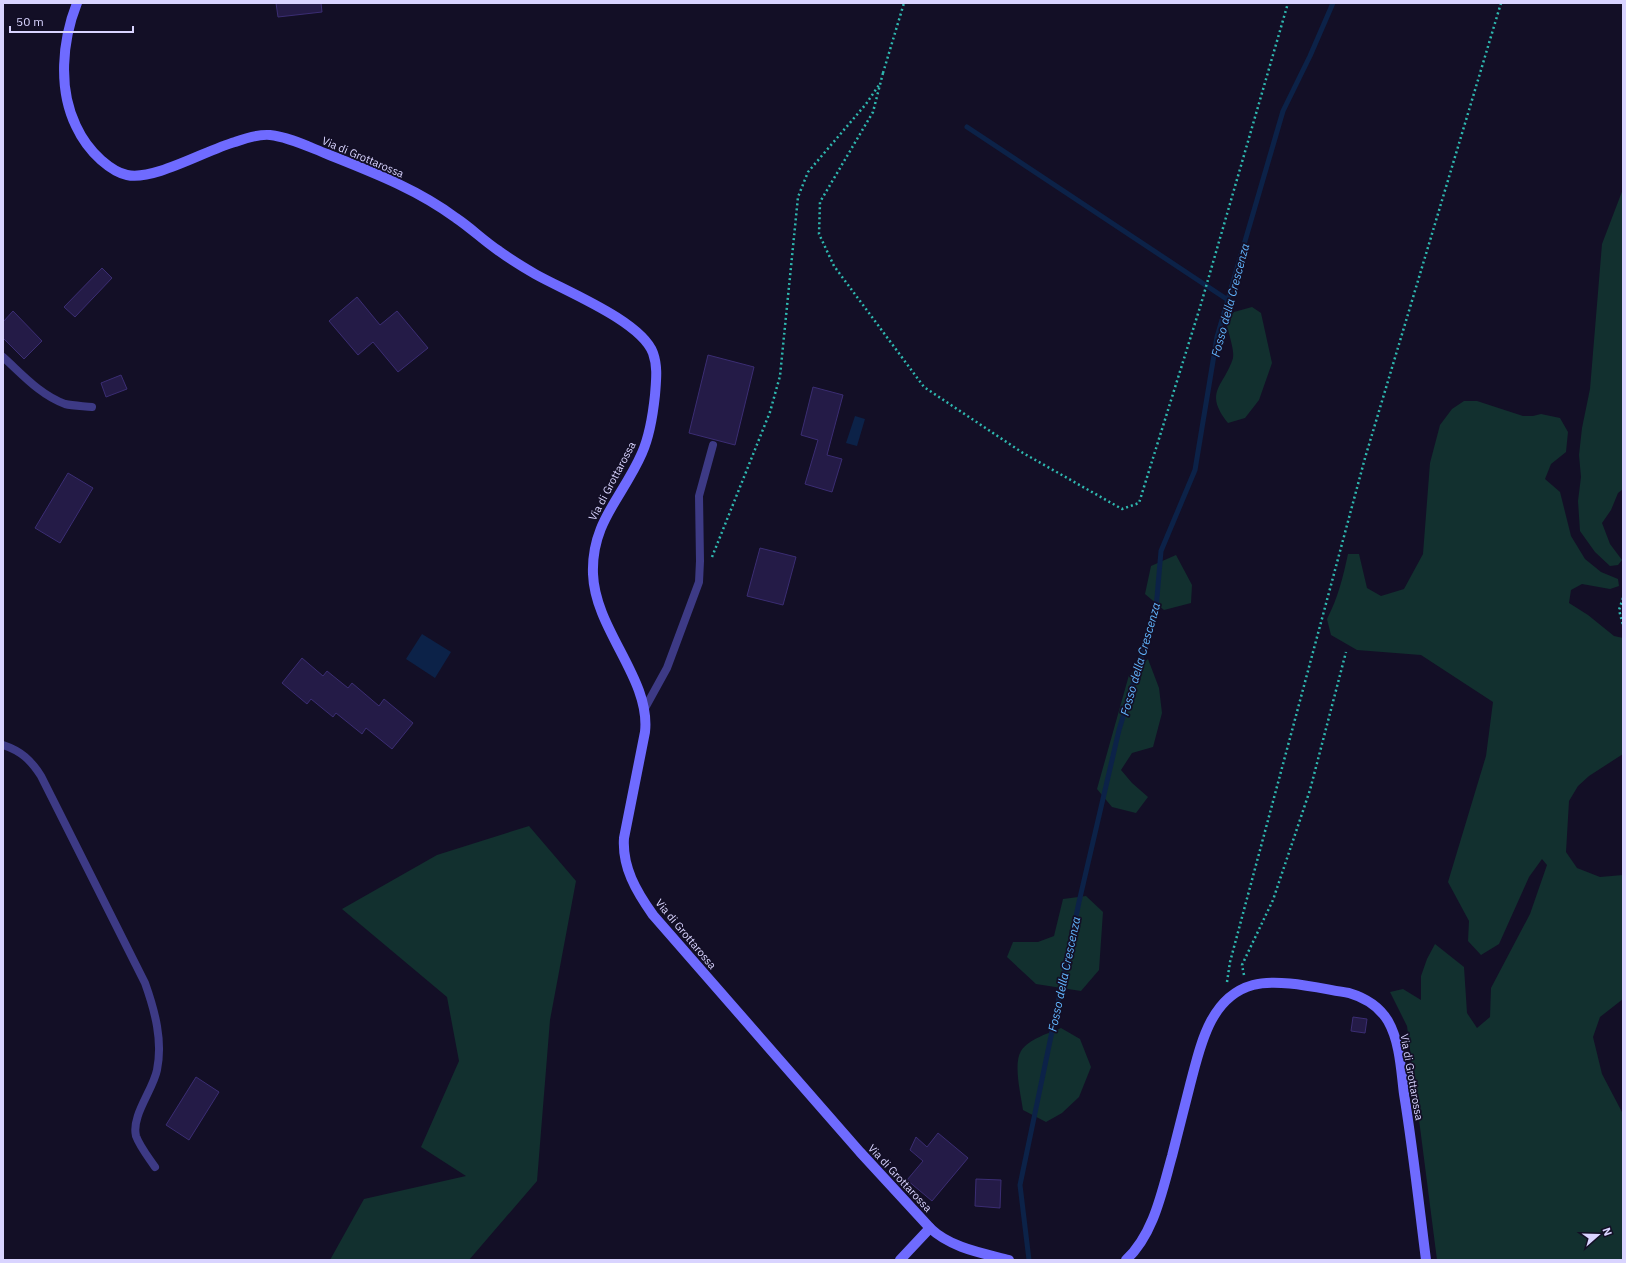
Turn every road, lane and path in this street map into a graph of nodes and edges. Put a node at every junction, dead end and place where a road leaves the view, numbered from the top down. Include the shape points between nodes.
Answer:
1 (77, 3) edge
2 (904, 3) edge
3 (1288, 3) edge
4 (1501, 3) edge
5 (883, 73) junction
6 (3, 357) edge
7 (92, 407) dead end
8 (713, 445) dead end
9 (699, 582) junction
10 (1623, 598) edge
11 (1623, 625) edge
12 (1346, 652) dead end
13 (644, 708) junction
14 (3, 744) edge
15 (1245, 988) junction
16 (1225, 1002) junction
17 (155, 1167) dead end
18 (930, 1228) junction
19 (1006, 1259) edge
20 (900, 1260) edge
21 (1126, 1260) edge
22 (1426, 1260) edge

1 - 13 street, Via di Grottarossa via 65,55 65,83 69,105 83,140 116,172 132,176 145,175 251,136 269,135 292,141 390,179 427,199 500,252 600,308 630,327 647,342 656,367 655,398 649,431 639,461 604,520 594,548 593,571 595,594 601,612 637,687
2 - 5 path
3 - 5 path via 1201,304 1139,503 1122,509 1023,452 924,387 834,266 819,234 820,202 873,112
4 - 16 path via 1363,465 1230,962
5 - 9 path via 866,104 808,172 798,197 780,376 770,412 716,551
6 - 7 lane via 51,397 66,404
8 - 9 lane via 699,496
9 - 13 lane via 667,668
10 - 11 path via 1619,610
12 - 15 path via 1307,797 1273,900 1242,965
13 - 18 street, Via di Grottarossa via 645,732 624,838 629,873 638,893 652,915
14 - 17 lane via 14,748 36,767 145,984 157,1027 158,1064 135,1127 138,1141
15 - 16 street, Via di Grottarossa
15 - 22 street, Via di Grottarossa via 1260,983 1281,982 1349,993 1369,1001 1384,1015 1394,1036 1399,1061
16 - 21 street, Via di Grottarossa via 1214,1016 1203,1038 1163,1189 1151,1221 1139,1245
18 - 19 street, Via di Grottarossa via 949,1242
18 - 20 street

